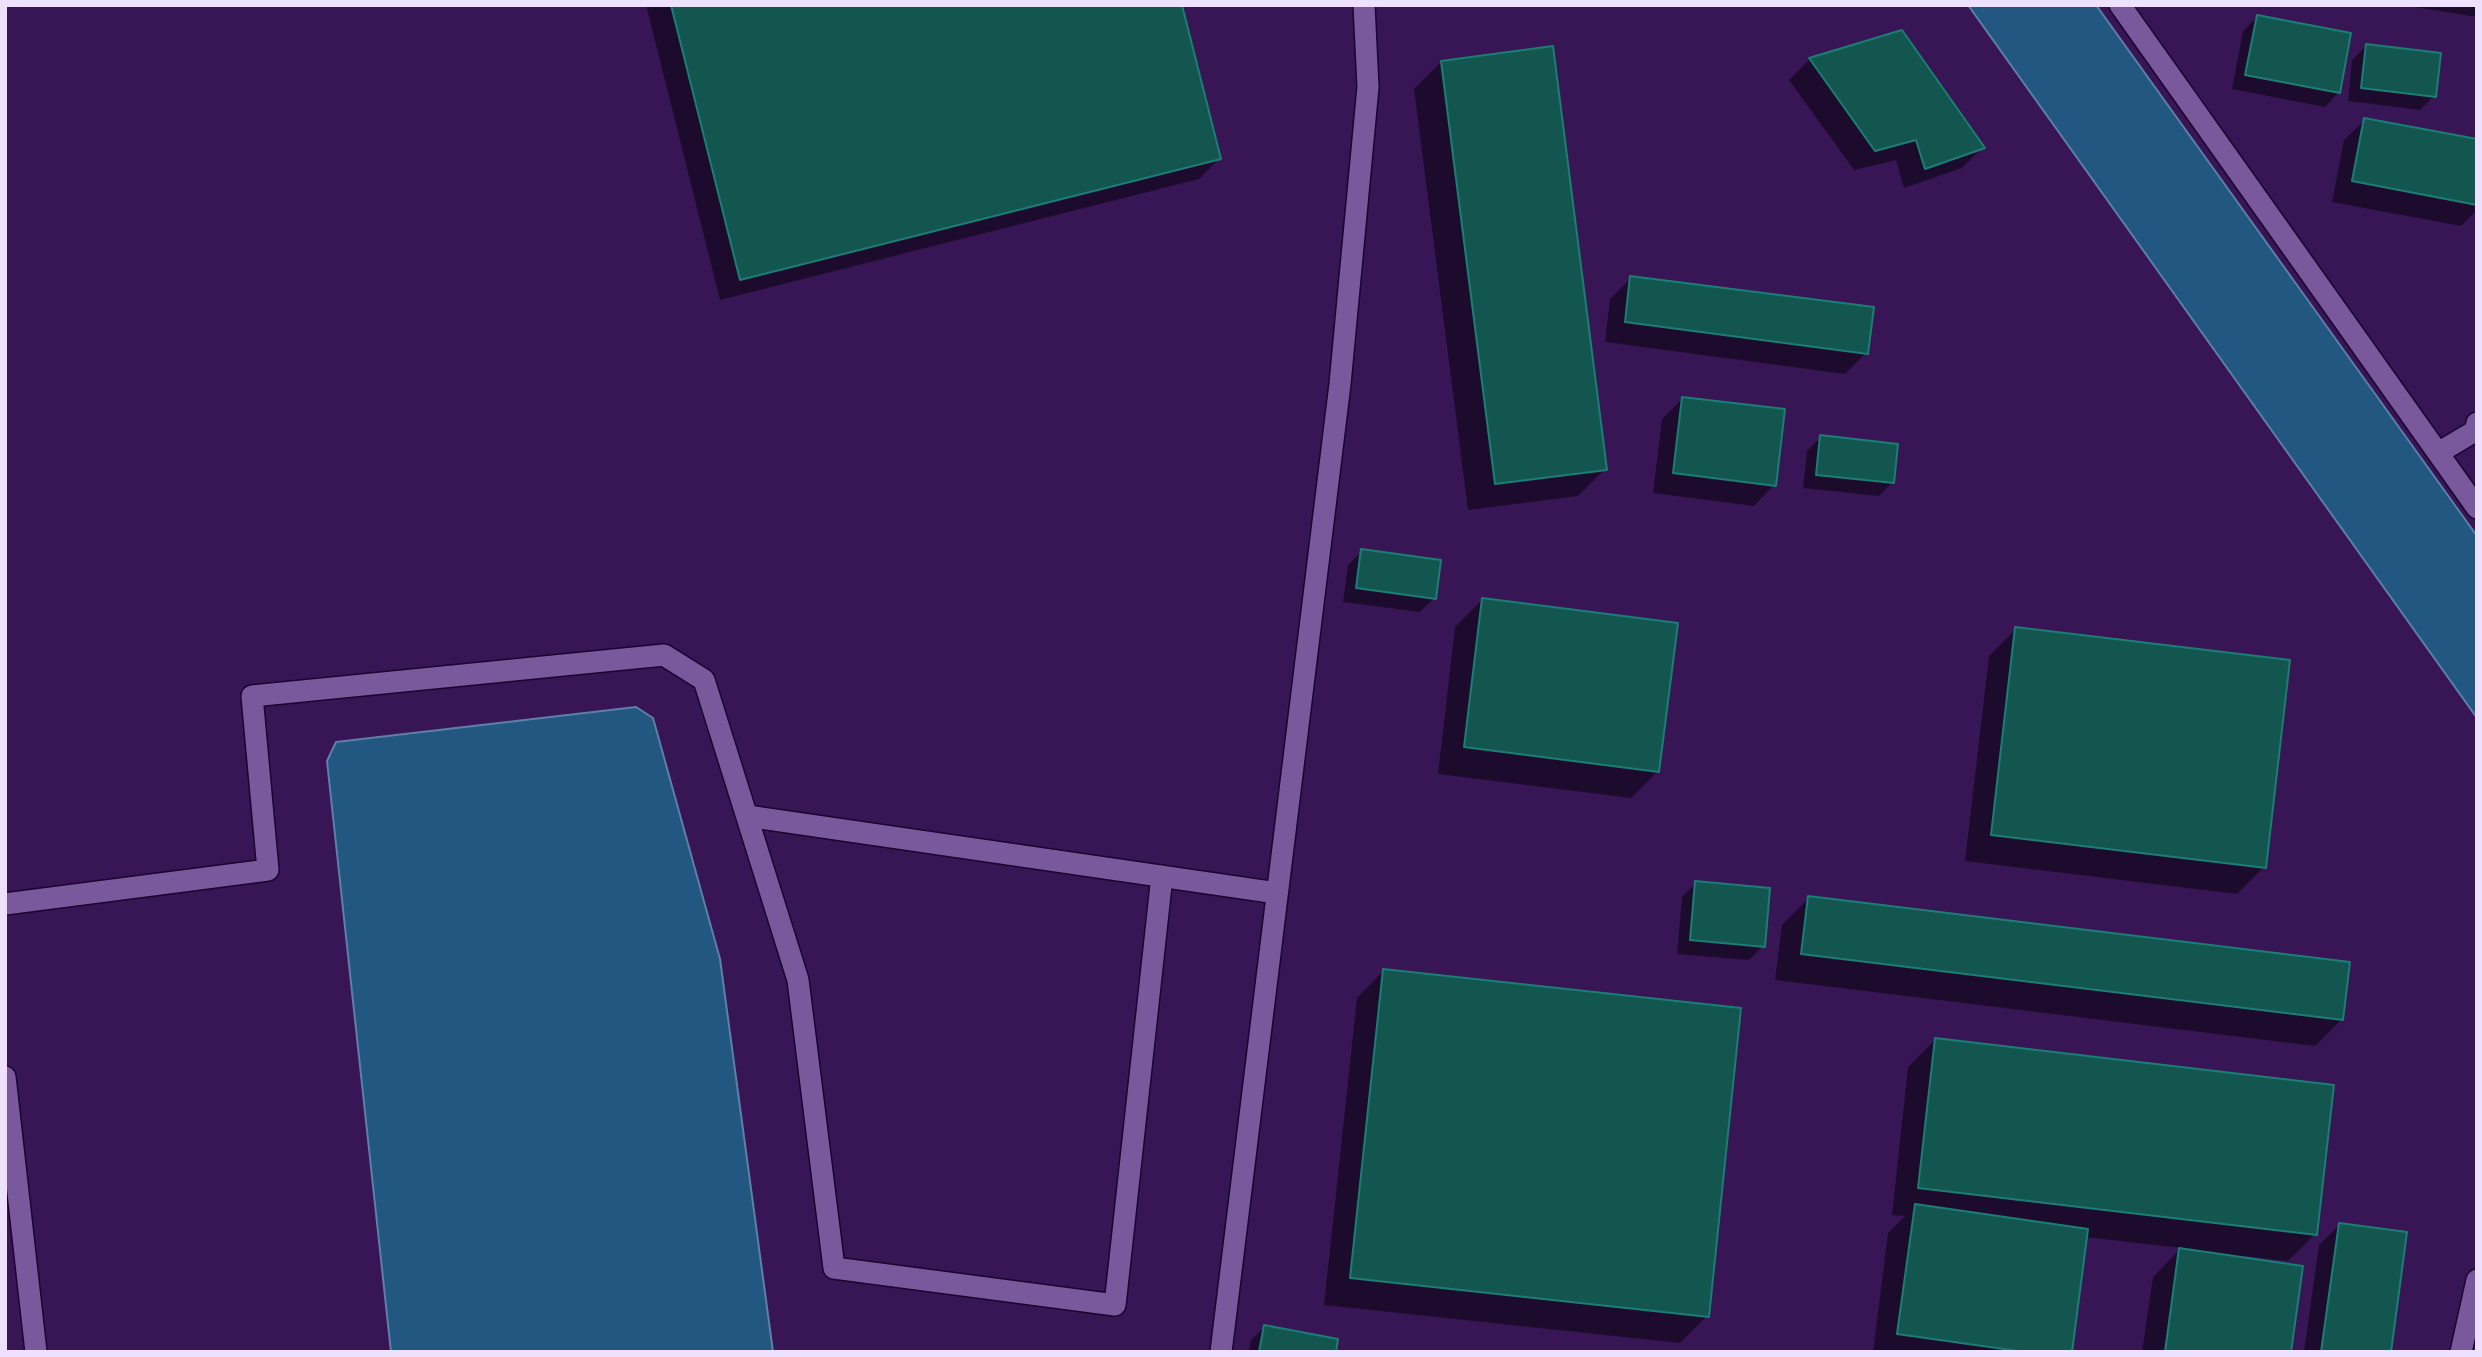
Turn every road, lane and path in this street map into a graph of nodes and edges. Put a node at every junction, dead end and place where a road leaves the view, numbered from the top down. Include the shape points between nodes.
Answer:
1 (1364, 5) edge
2 (2120, 5) edge
3 (2477, 423) edge
4 (2438, 453) junction
5 (2477, 508) edge
6 (747, 817) junction
7 (1162, 876) junction
8 (1277, 893) junction
9 (5, 904) edge
10 (5, 1077) edge
11 (2477, 1280) edge
12 (36, 1352) edge
13 (1221, 1352) edge
14 (2461, 1352) edge

1 - 8 street via 1367,87 1340,384
2 - 4 street
3 - 4 street via 2475,431
4 - 5 street
6 - 7 street
6 - 7 street via 799,980 834,1268 1115,1305
6 - 9 street via 704,680 664,655 252,696 268,870
7 - 8 street
8 - 13 street
10 - 12 street
11 - 14 street

